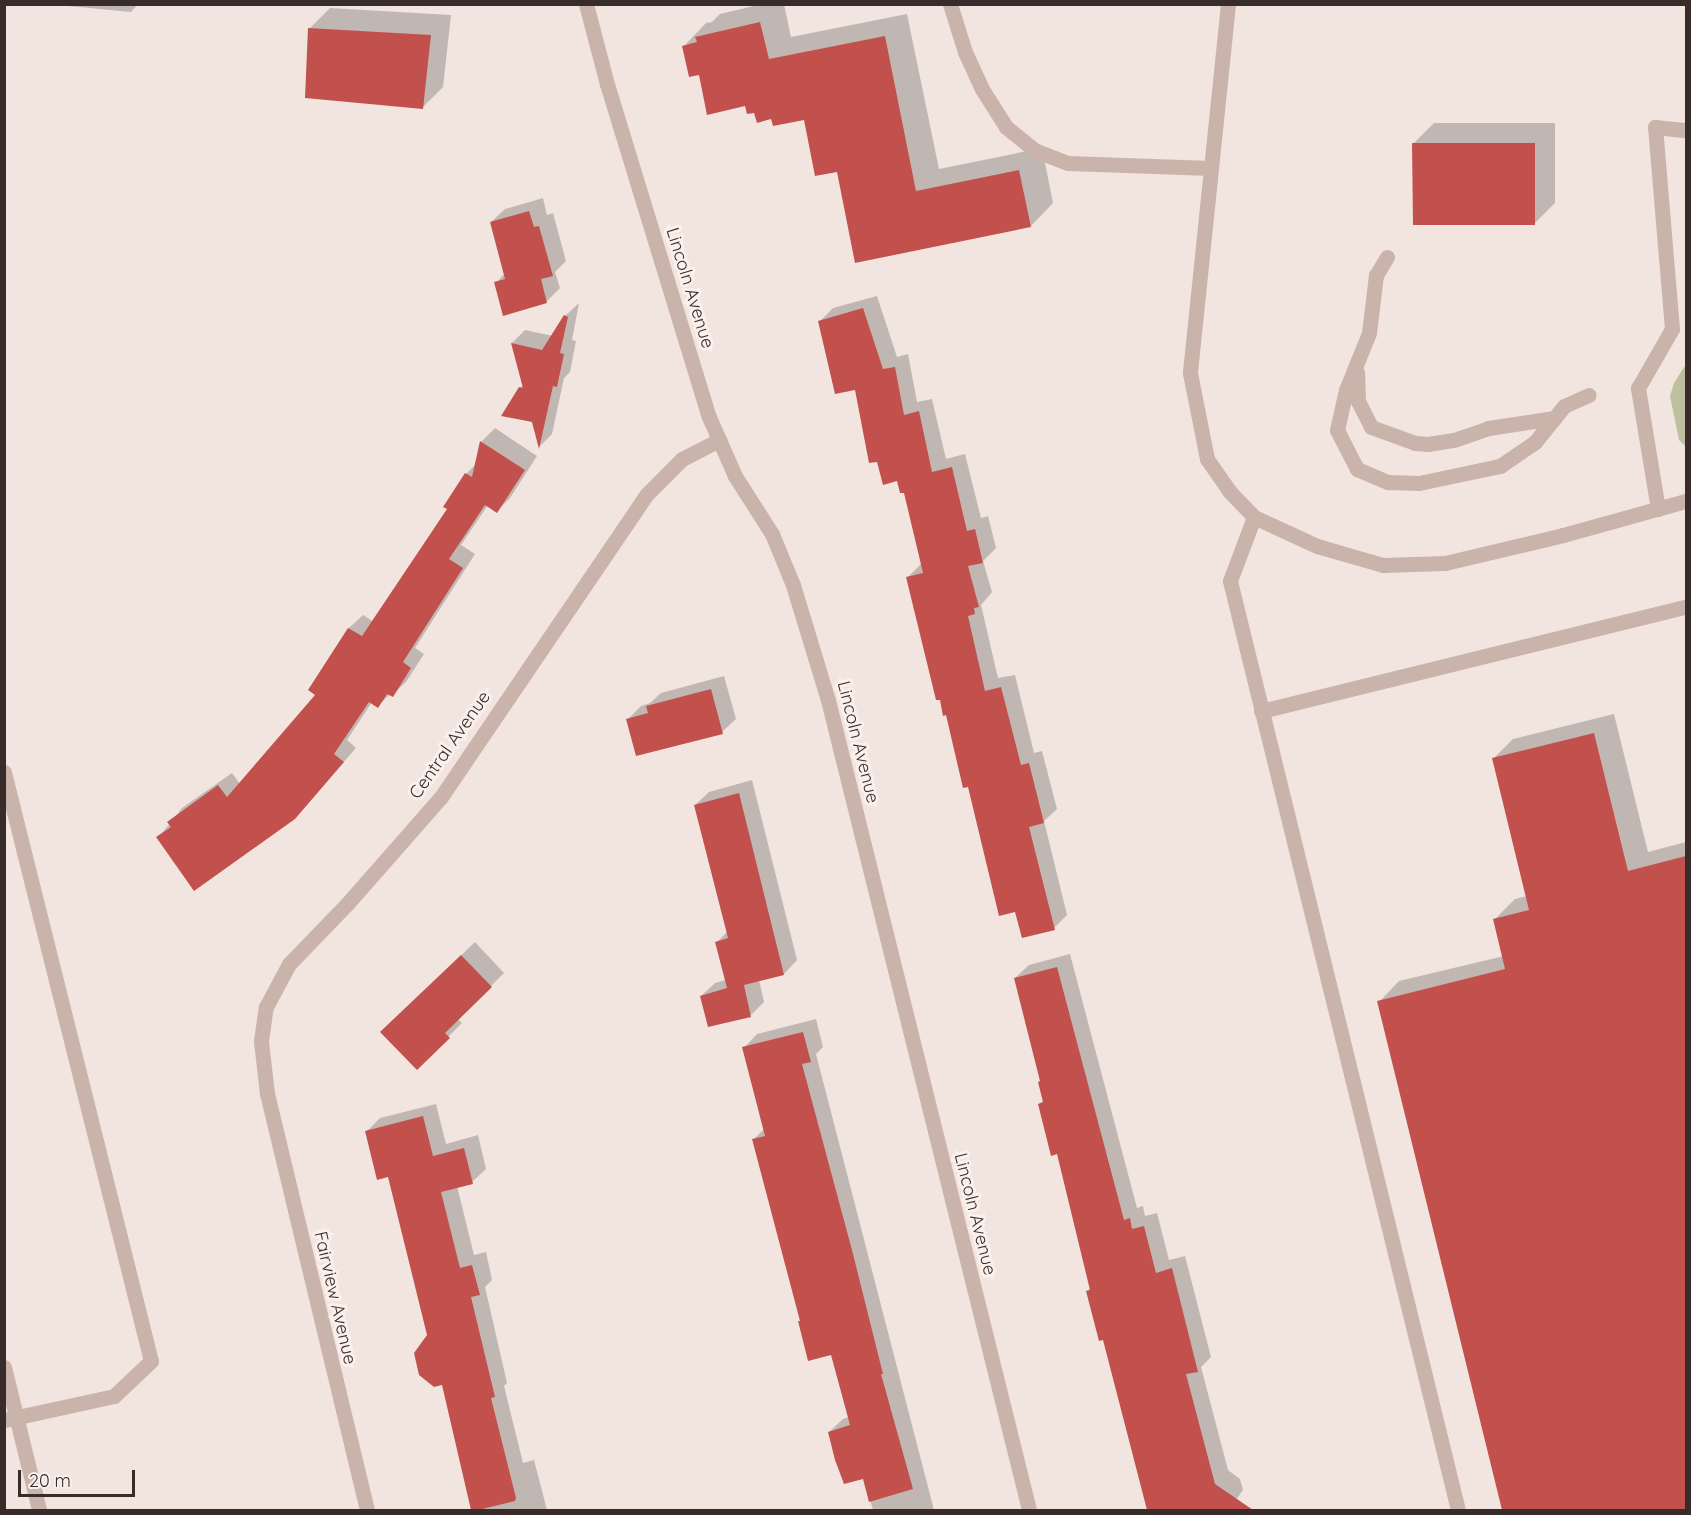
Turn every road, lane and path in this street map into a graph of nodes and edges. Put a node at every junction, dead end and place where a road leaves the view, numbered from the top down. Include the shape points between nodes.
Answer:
1 (586, 4) edge
2 (950, 4) edge
3 (1228, 4) edge
4 (1686, 130) edge
5 (1211, 168) junction
6 (1387, 257) dead end
7 (1679, 329) edge
8 (1357, 363) junction
9 (1589, 395) dead end
10 (1554, 418) junction
11 (719, 440) junction
12 (1686, 501) edge
13 (1658, 509) junction
14 (1254, 517) junction
15 (1686, 607) edge
16 (1261, 711) junction
17 (5, 778) edge
18 (267, 1094) joint
19 (4, 1367) edge
20 (10, 1418) edge
21 (39, 1510) edge
22 (367, 1510) edge
23 (1029, 1510) edge
24 (1458, 1510) edge

1 - 11 street, Lincoln Avenue via 607,84
2 - 5 street via 982,89 1006,127 1034,150 1068,163
3 - 5 street
4 - 7 street via 1655,127
5 - 14 street via 1190,373 1207,459
6 - 8 street via 1376,275 1369,333
7 - 13 street via 1638,388
8 - 10 street via 1358,401 1371,427 1415,443 1454,440 1488,428
8 - 10 street via 1337,430 1357,469 1388,482 1419,483 1500,466 1535,442
9 - 10 street via 1563,406
11 - 18 street, Central Avenue via 682,459 647,494 441,797 289,964 266,1007 261,1041
11 - 23 street, Lincoln Avenue via 735,476 772,534 794,585 828,700
12 - 13 street
13 - 14 street via 1445,563 1383,564 1317,546
14 - 16 street via 1230,581
15 - 16 street
16 - 24 street
17 - 20 street via 151,1361 114,1396
18 - 22 street, Fairview Avenue
19 - 20 street
20 - 21 street

